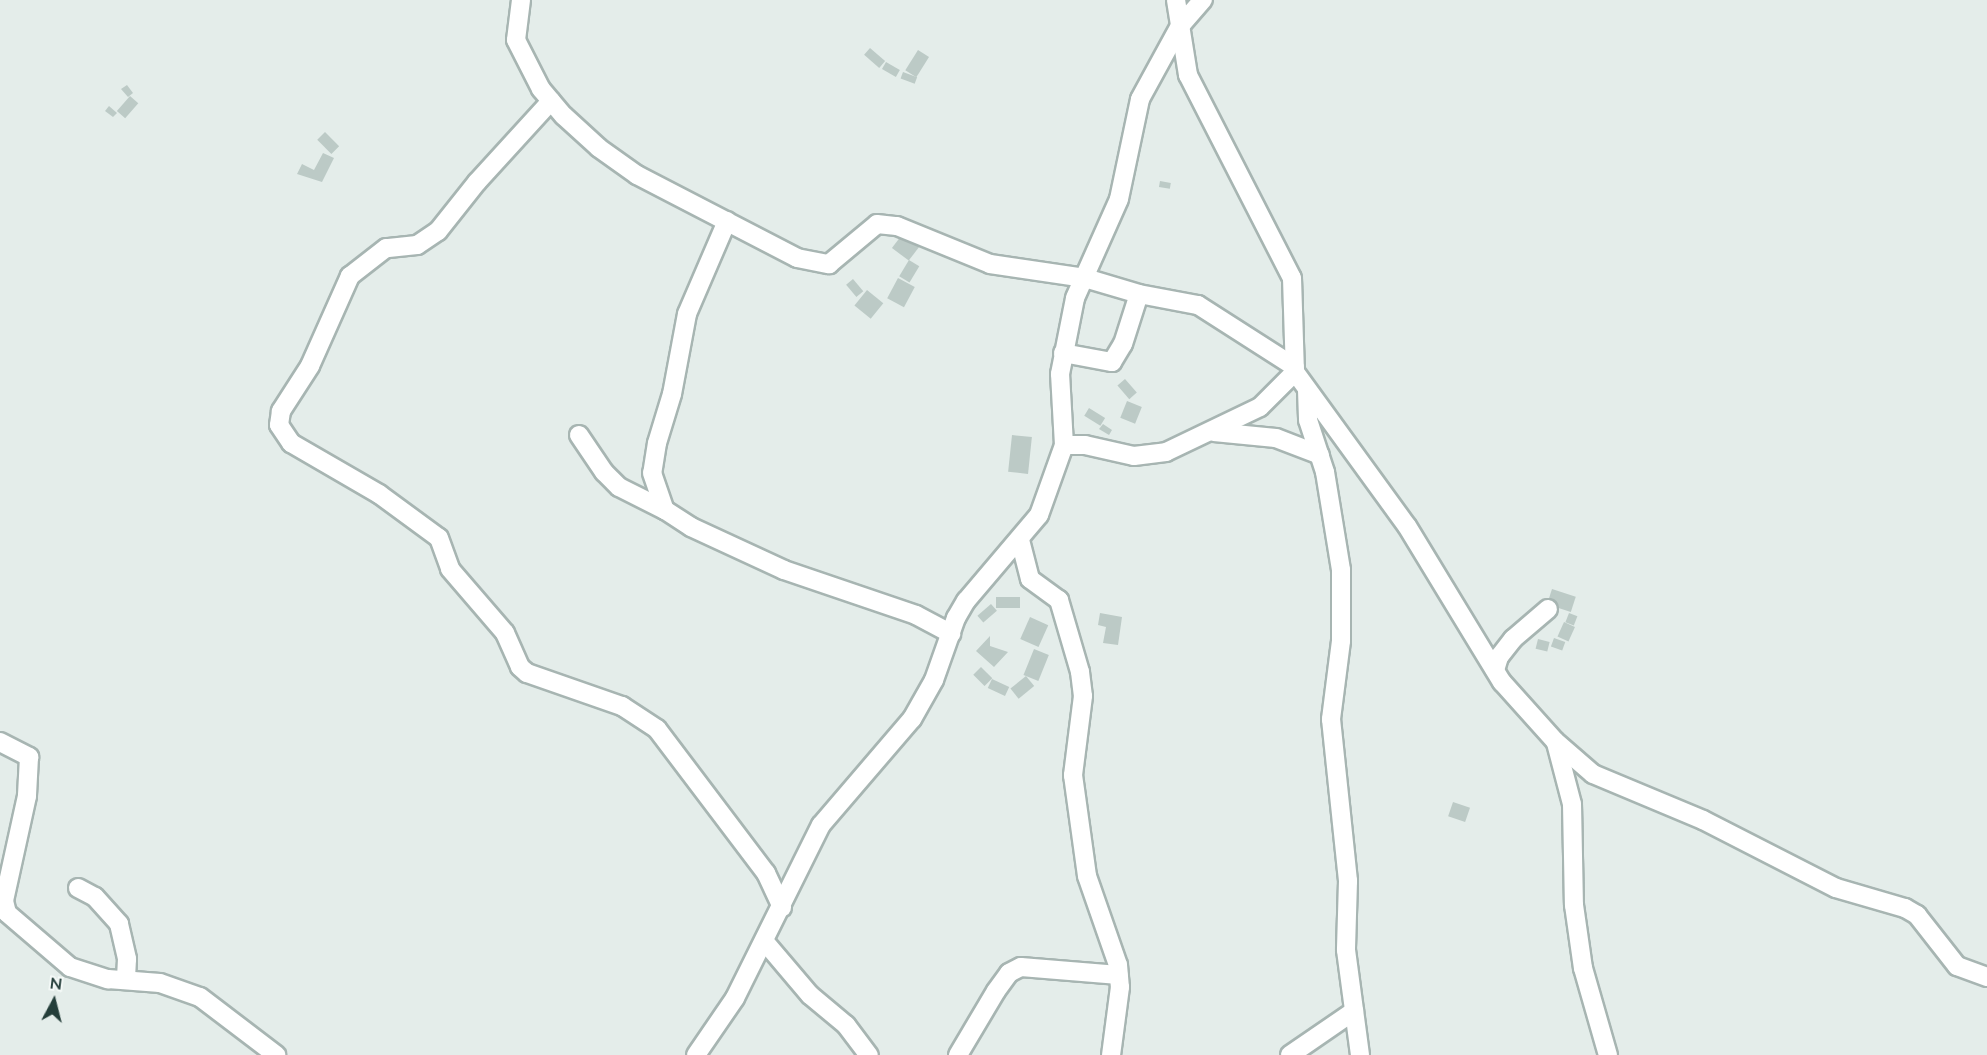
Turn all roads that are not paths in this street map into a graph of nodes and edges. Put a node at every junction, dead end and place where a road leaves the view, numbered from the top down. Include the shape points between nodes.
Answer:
1 (521, 0) edge
2 (1176, 0) edge
3 (1203, 0) edge
4 (1180, 26) junction
5 (550, 101) junction
6 (727, 221) junction
7 (1085, 278) junction
8 (1139, 294) junction
9 (1063, 353) junction
10 (1295, 369) junction
11 (1307, 390) junction
12 (1206, 431) junction
13 (579, 435) dead end
14 (1064, 445) junction
15 (1320, 455) junction
16 (665, 510) junction
17 (1020, 540) junction
18 (1548, 609) dead end
19 (951, 634) junction
20 (1495, 670) junction
21 (1555, 741) junction
22 (0, 742) edge
23 (78, 888) dead end
24 (2, 906) edge
25 (782, 908) junction
26 (765, 942) junction
27 (1119, 975) junction
28 (1987, 977) edge
29 (126, 980) junction
30 (1354, 1011) junction
31 (276, 1055) edge
32 (696, 1055) edge
33 (869, 1055) edge
34 (958, 1055) edge
35 (1111, 1055) edge
36 (1290, 1055) edge
37 (1360, 1055) edge
38 (1608, 1055) edge

1 - 5 street via 516,40
2 - 4 street
3 - 4 street
4 - 7 street via 1140,99 1119,199
4 - 10 street via 1188,75 1292,278
5 - 6 street via 599,148 637,175
5 - 25 street via 438,231 417,245 386,248 351,276 310,366 281,411 279,425 291,443 320,456 380,494 439,538 450,569 505,633 520,667 527,673 622,706 657,729 766,873
6 - 7 street via 797,258 814,262 829,264 877,224 897,226 990,264
6 - 16 street via 687,314 672,394 657,443 652,473
7 - 8 street
7 - 9 street via 1075,298
8 - 9 street via 1123,344 1112,362
8 - 10 street via 1198,304
9 - 14 street
10 - 11 street
10 - 12 street via 1260,407 1231,424
11 - 15 street via 1308,420
11 - 20 street via 1407,526
12 - 14 street via 1149,457
12 - 15 street via 1275,438
13 - 16 street via 619,487
14 - 17 street via 1048,495
15 - 30 street via 1338,534 1341,570 1341,641 1331,719 1348,881 1346,950
16 - 19 street via 691,527 784,570 905,611
17 - 19 street via 966,601
17 - 27 street via 1030,579 1059,600 1080,672 1083,696 1073,775 1077,812 1087,876
18 - 20 street via 1513,639 1499,657
19 - 25 street via 934,680 912,719 821,825
20 - 21 street
21 - 28 street via 1612,784 1703,820 1836,888 1905,908 1917,915 1957,966
21 - 38 street via 1572,804 1574,905 1583,968
22 - 24 street via 29,757 27,796
23 - 29 street via 95,897 119,924 126,949
24 - 29 street via 28,934 70,967 108,979
25 - 26 street
26 - 32 street via 735,998
26 - 33 street via 810,995 846,1024
27 - 34 street via 1021,967 1009,973 996,991
27 - 35 street
29 - 31 street via 160,983 200,997
30 - 36 street
30 - 37 street

